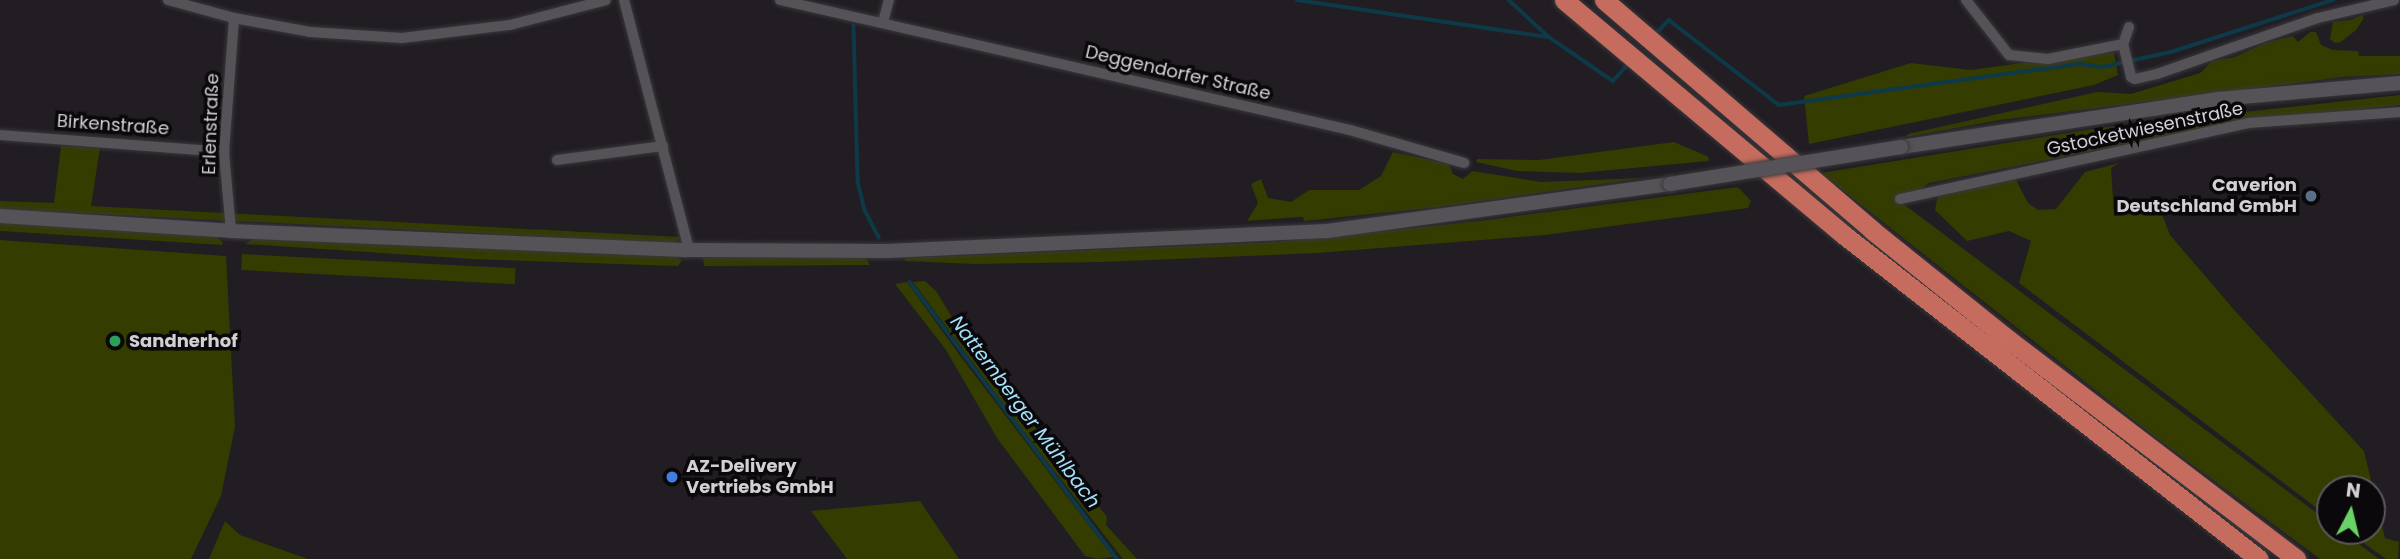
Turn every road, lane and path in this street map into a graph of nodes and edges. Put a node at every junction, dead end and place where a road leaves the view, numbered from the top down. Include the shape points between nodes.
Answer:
1 (168, 0) edge
2 (606, 0) edge
3 (624, 0) edge
4 (780, 0) edge
5 (889, 0) edge
6 (1564, 0) edge
7 (1604, 0) edge
8 (1966, 0) edge
9 (2394, 0) edge
10 (234, 18) junction
11 (883, 22) junction
12 (2129, 27) dead end
13 (2123, 44) junction
14 (2400, 83) edge
15 (2400, 112) edge
16 (0, 135) edge
17 (663, 146) junction
18 (224, 152) junction
19 (557, 160) dead end
20 (1464, 163) dead end
21 (1900, 199) dead end
22 (0, 216) edge
23 (231, 230) junction
24 (689, 250) junction
25 (2259, 559) edge
26 (2296, 559) edge

1 - 10 street
2 - 10 street via 510,25 402,38 310,32
3 - 17 street
4 - 11 street, Deggendorfer Straße
5 - 11 street
6 - 25 highway via 1946,317
7 - 26 highway via 1868,227
8 - 13 street via 2009,55 2048,59
9 - 13 street via 2318,18 2133,79
10 - 18 street, Erlenstraße
11 - 20 street, Deggendorfer Straße via 1350,130
12 - 13 street
14 - 24 main road, bridge via 2218,99 1670,184 1327,231 887,251
15 - 21 street, Gstocketwiesenstraße via 2248,123
16 - 18 street, Birkenstraße
17 - 19 street
17 - 24 street
18 - 23 street, Erlenstraße
22 - 23 main road
23 - 24 main road

